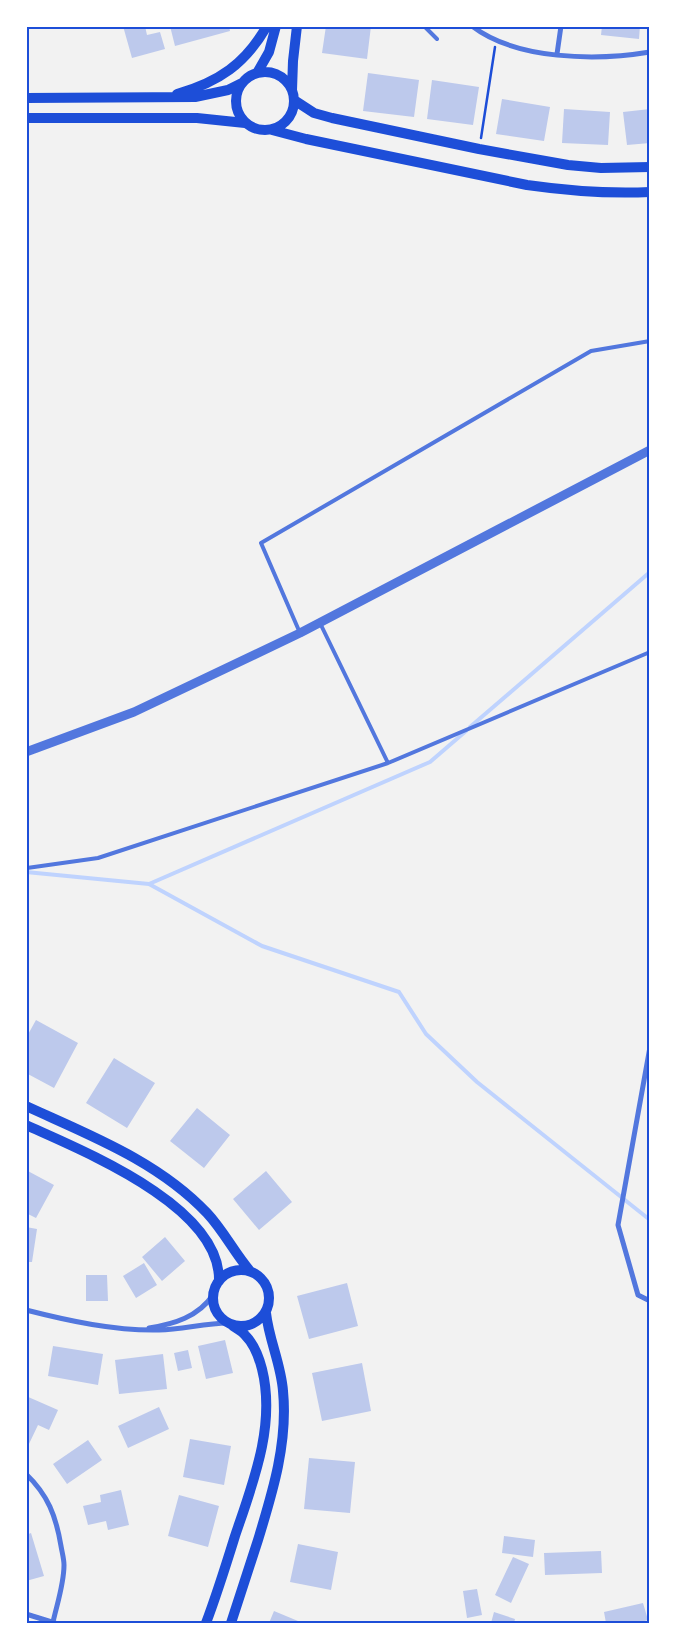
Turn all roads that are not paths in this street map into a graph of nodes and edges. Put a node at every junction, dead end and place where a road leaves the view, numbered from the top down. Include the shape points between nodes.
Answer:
1 (267, 26) edge
2 (276, 26) edge
3 (297, 26) edge
4 (424, 26) edge
5 (472, 26) edge
6 (561, 26) edge
7 (437, 39) dead end
8 (650, 52) edge
9 (557, 54) junction
10 (257, 73) junction
11 (242, 83) junction
12 (293, 95) junction
13 (26, 98) edge
14 (163, 98) junction
15 (26, 118) edge
16 (246, 123) junction
17 (272, 130) junction
18 (650, 167) edge
19 (650, 192) edge
20 (650, 341) edge
21 (650, 450) edge
22 (320, 623) junction
23 (300, 633) junction
24 (650, 652) edge
25 (26, 752) edge
26 (388, 763) junction
27 (27, 868) edge
28 (650, 1047) edge
29 (26, 1106) edge
30 (26, 1125) edge
31 (250, 1271) junction
32 (218, 1281) junction
33 (213, 1295) junction
34 (650, 1301) edge
35 (26, 1310) edge
36 (266, 1313) junction
37 (230, 1324) junction
38 (126, 1328) junction
39 (26, 1474) edge
40 (26, 1614) edge
41 (54, 1622) edge
42 (206, 1622) edge
43 (230, 1623) edge

1 - 14 main road via 246,56 220,78
2 - 10 main road via 269,52
3 - 12 main road
4 - 7 lane
5 - 9 street via 481,34 516,48
6 - 9 street
8 - 9 street via 617,57
10 - 11 main road
10 - 12 main road via 266,72 281,78 288,83
11 - 14 main road via 213,94
11 - 16 main road via 237,91 236,108
12 - 17 main road via 288,119
12 - 18 main road via 314,113 479,149 568,165
13 - 14 main road
15 - 16 main road via 197,118
16 - 17 main road via 254,128
17 - 19 main road via 528,185 600,194
20 - 23 lane via 590,352 261,543
21 - 22 street
22 - 23 street
22 - 26 lane
23 - 25 street via 134,712
24 - 26 lane
26 - 27 lane via 98,858
28 - 34 street via 618,1225 638,1295
29 - 31 main road via 122,1151 170,1181 206,1211
30 - 32 main road via 114,1166 180,1212 203,1235 214,1254
31 - 32 main road via 233,1271
31 - 36 main road via 258,1275 268,1288 270,1296
32 - 33 main road
33 - 37 main road via 216,1311
33 - 38 street via 206,1304 182,1320 148,1328
35 - 38 street
36 - 37 main road via 251,1325
36 - 43 main road via 281,1374 282,1443 270,1502
37 - 38 street via 211,1323 158,1330
37 - 42 main road via 246,1335 254,1347 260,1362 266,1411 253,1484
39 - 41 street via 39,1486 53,1510 60,1539 64,1565
40 - 41 street

